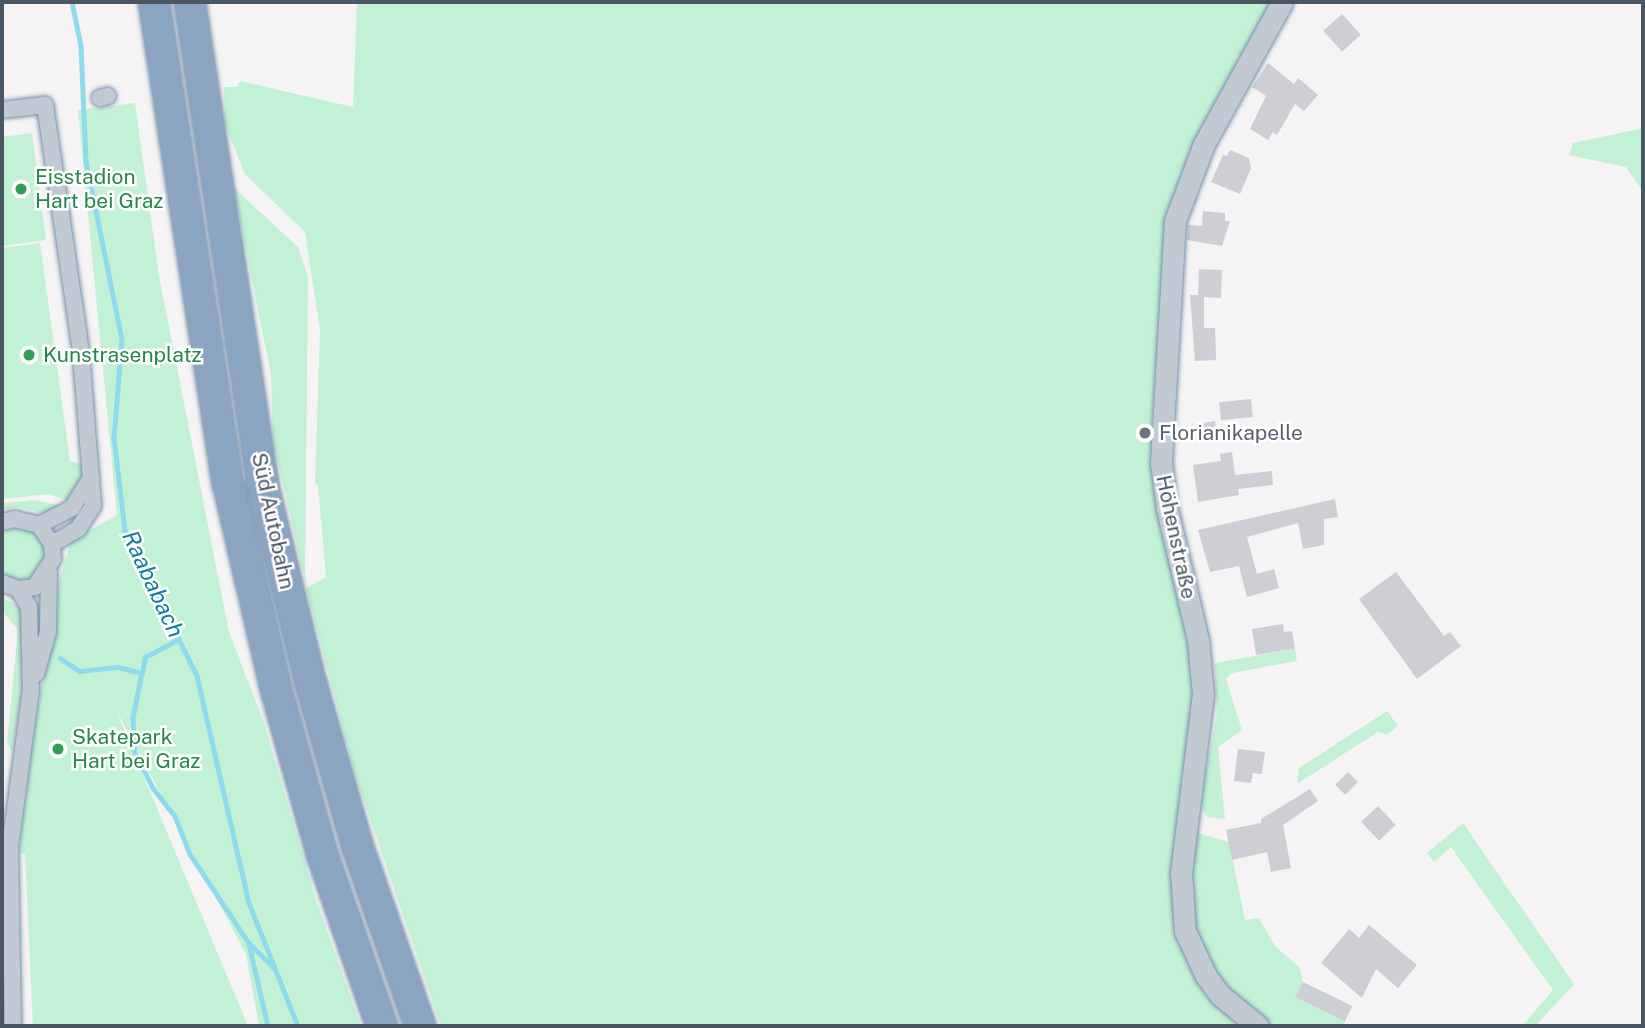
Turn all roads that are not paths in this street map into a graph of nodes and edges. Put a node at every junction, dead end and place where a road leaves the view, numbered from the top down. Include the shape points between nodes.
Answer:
1 (154, 2) edge
2 (190, 2) edge
3 (1282, 2) edge
4 (2, 110) edge
5 (92, 475) junction
6 (2, 523) edge
7 (39, 525) junction
8 (52, 544) junction
9 (49, 572) junction
10 (2, 583) edge
11 (18, 589) junction
12 (31, 690) junction
13 (6, 994) edge
14 (13, 1026) edge
15 (383, 1026) edge
16 (420, 1026) edge
17 (1258, 1026) edge

1 - 15 highway, Süd Autobahn via 228,483 276,689 323,857
2 - 16 highway, Süd Autobahn via 262,486 358,848
3 - 17 street, Höhenstraße via 1204,145 1175,221 1161,462 1167,509 1198,640 1203,694 1181,873 1185,931 1212,985 1230,1006
4 - 5 street via 45,105 80,340
5 - 7 street via 72,508
5 - 8 street via 93,506 78,529
6 - 7 street via 15,519
7 - 8 street
8 - 9 street
9 - 11 street via 35,587
9 - 12 street via 48,632
10 - 11 street
11 - 12 street via 29,607
12 - 13 street via 10,847
13 - 14 street

